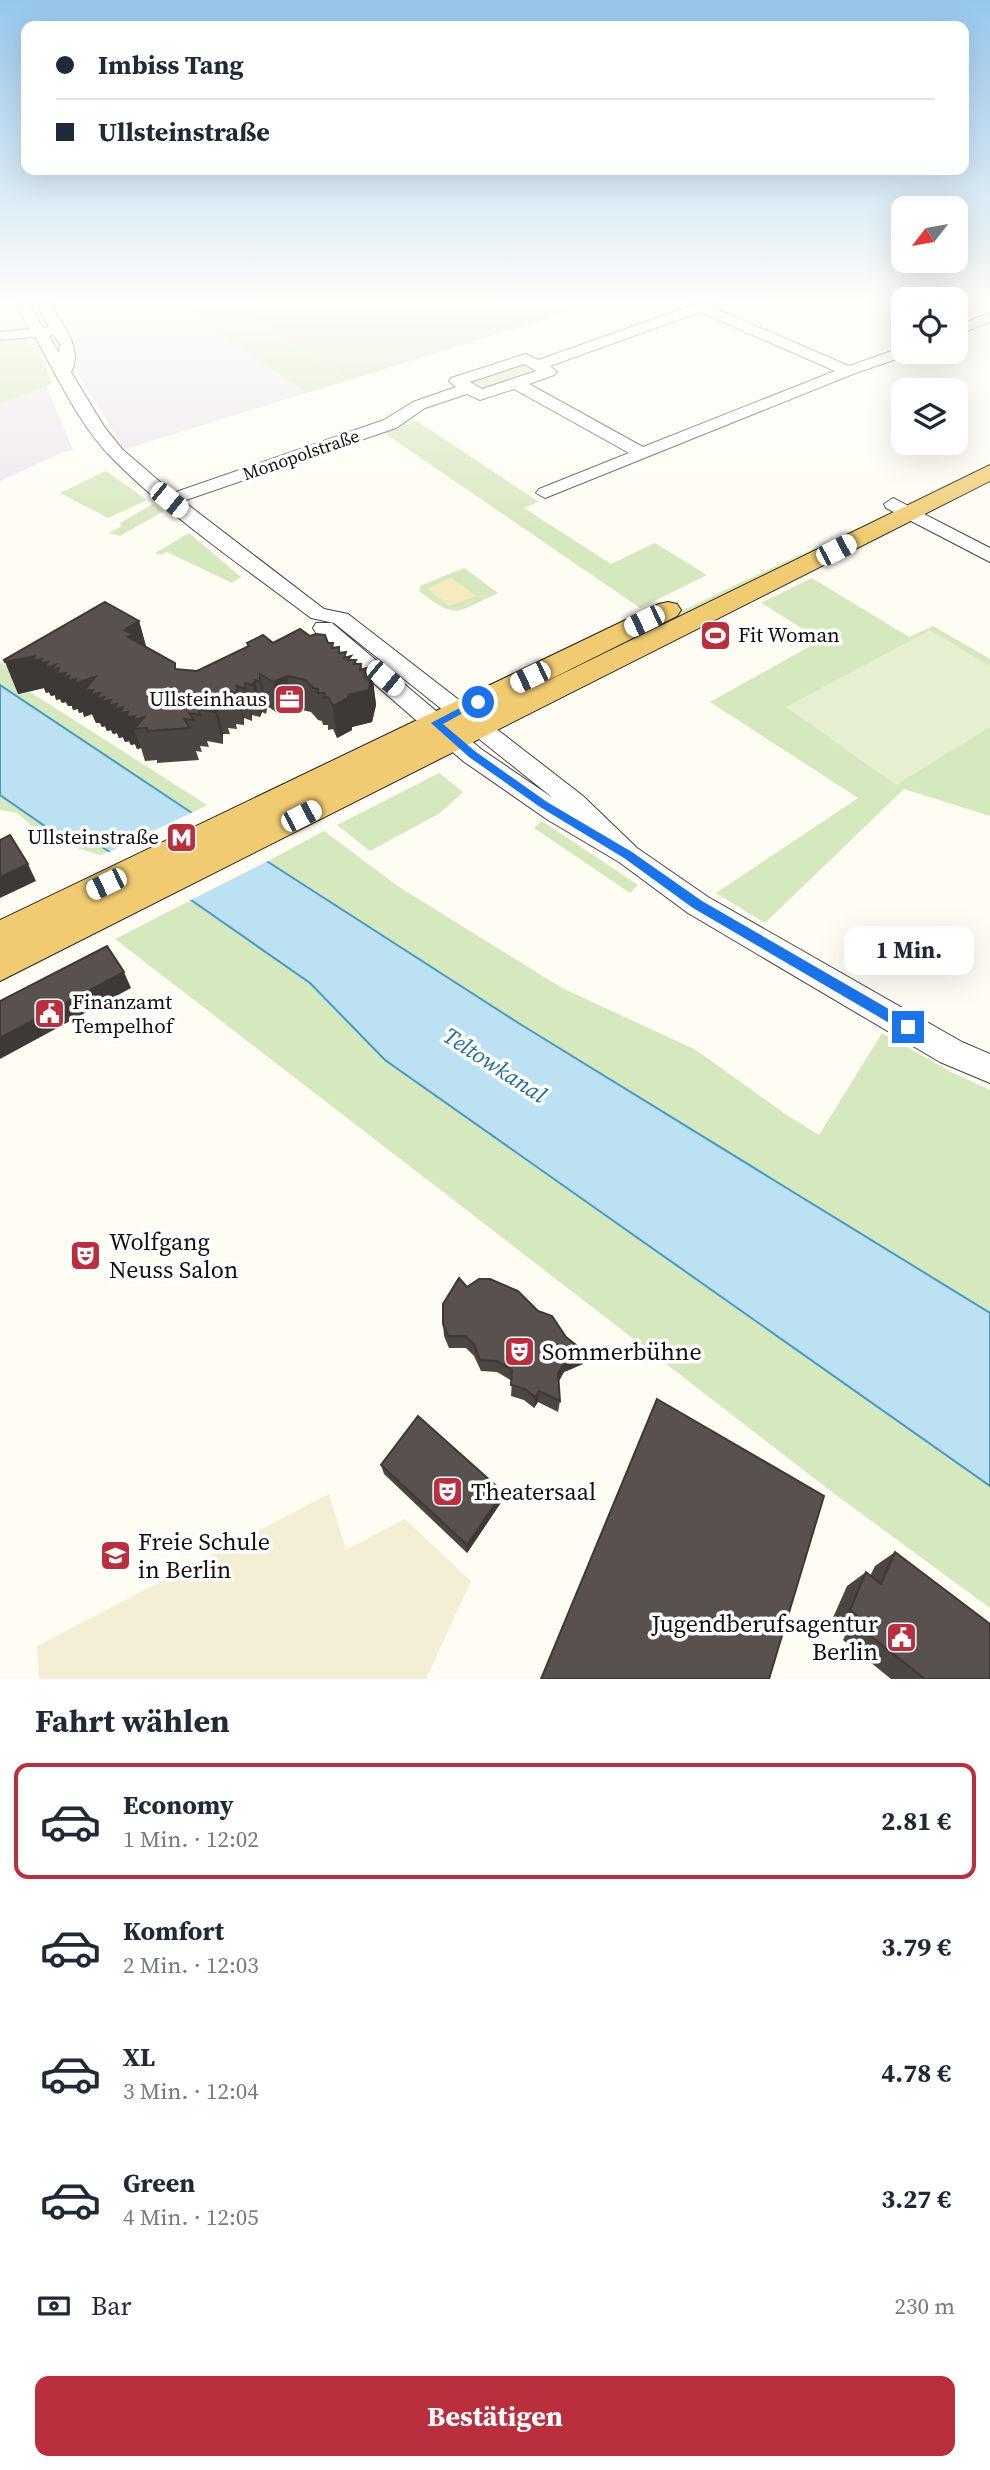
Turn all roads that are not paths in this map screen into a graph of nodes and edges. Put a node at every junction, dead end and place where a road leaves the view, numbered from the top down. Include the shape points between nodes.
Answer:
1 (71, 382) edge
2 (459, 382) edge
3 (820, 382) edge
4 (515, 383) joint
5 (468, 388) junction
6 (643, 454) junction
7 (990, 458) edge
8 (990, 472) edge
9 (545, 493) dead end
10 (169, 500) junction
11 (901, 509) junction
12 (990, 556) edge
13 (458, 726) junction
14 (139, 883) junction
15 (0, 936) edge
16 (0, 967) edge
17 (990, 1069) edge

1 - 10 street via 113,451
2 - 5 street
3 - 6 street
4 - 5 street, Monopolstraße via 480,395
4 - 6 street
5 - 10 street, Monopolstraße via 419,405 390,424
6 - 9 street
7 - 11 main road
8 - 11 main road
10 - 13 street via 318,614 323,627
11 - 12 street
11 - 13 main road
13 - 14 main road
13 - 17 street via 557,814 628,855 698,905 951,1052
14 - 15 main road
14 - 16 main road

